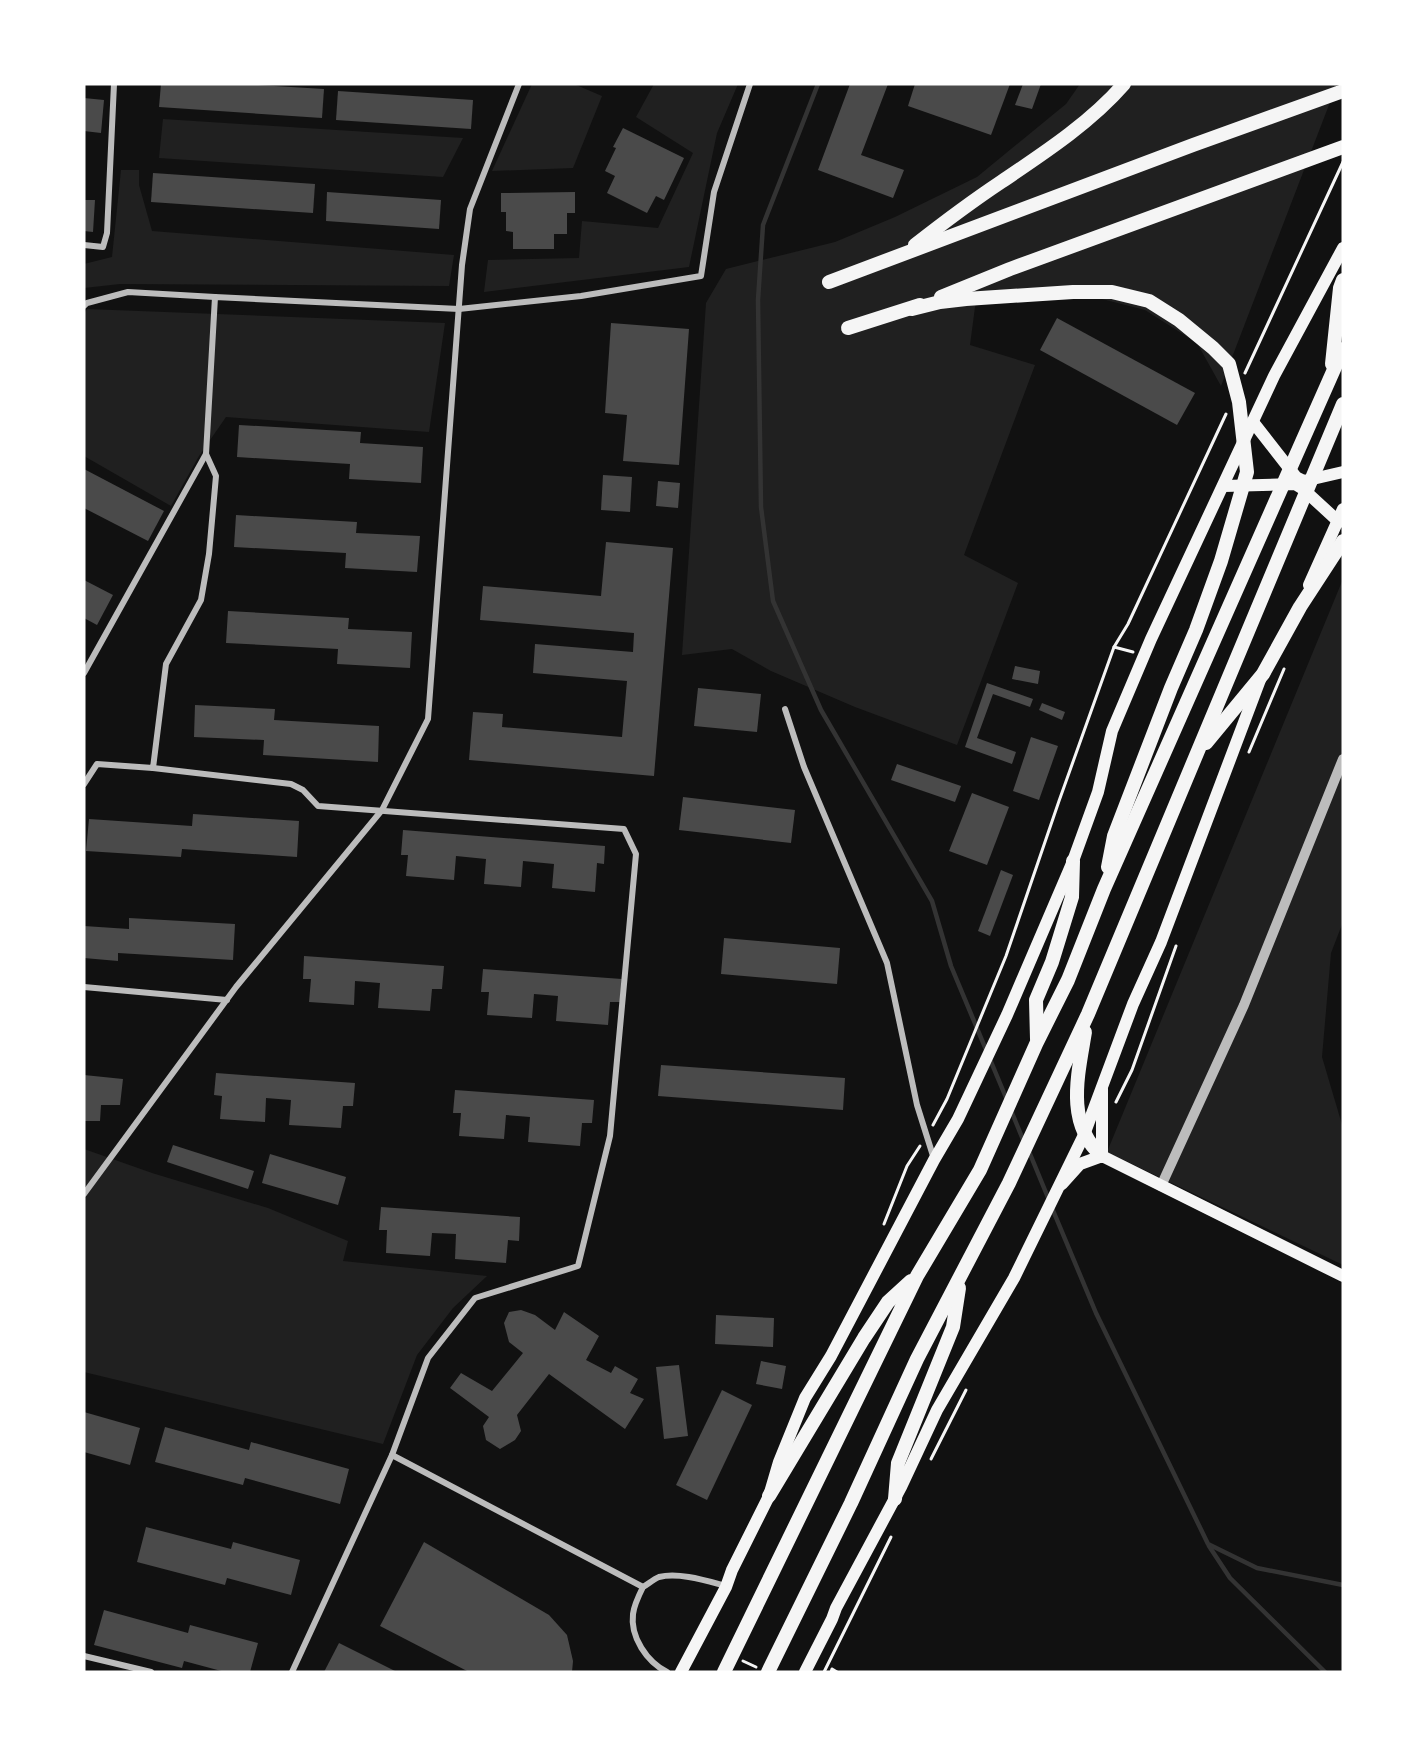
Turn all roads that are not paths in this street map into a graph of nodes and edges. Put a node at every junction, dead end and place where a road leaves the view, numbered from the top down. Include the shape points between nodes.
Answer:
1 (114, 84) edge
2 (519, 84) edge
3 (750, 84) edge
4 (1124, 84) edge
5 (1343, 91) edge
6 (1343, 147) edge
7 (84, 245) edge
8 (1343, 248) edge
9 (903, 254) junction
10 (1343, 280) edge
11 (829, 282) dead end
12 (216, 297) junction
13 (84, 306) edge
14 (459, 309) junction
15 (912, 309) junction
16 (848, 328) dead end
17 (1343, 349) edge
18 (1331, 379) junction
19 (1343, 404) edge
20 (1253, 422) junction
21 (206, 454) junction
22 (1343, 472) edge
23 (1224, 486) junction
24 (1341, 515) edge
25 (1343, 541) edge
26 (1290, 626) junction
27 (84, 673) edge
28 (785, 709) dead end
29 (1197, 754) junction
30 (1343, 759) edge
31 (153, 768) junction
32 (84, 784) edge
33 (382, 810) junction
34 (1073, 861) junction
35 (1104, 889) junction
36 (84, 987) edge
37 (227, 1000) junction
38 (1090, 1007) junction
39 (1035, 1047) junction
40 (1102, 1089) junction
41 (1084, 1135) junction
42 (1102, 1156) junction
43 (934, 1160) junction
44 (1061, 1184) junction
45 (1161, 1186) junction
46 (84, 1194) edge
47 (917, 1276) junction
48 (961, 1276) junction
49 (1343, 1276) edge
50 (392, 1455) junction
51 (769, 1496) junction
52 (895, 1499) junction
53 (643, 1587) junction
54 (726, 1587) junction
55 (84, 1656) edge
56 (727, 1667) edge
57 (152, 1672) edge
58 (292, 1672) edge
59 (667, 1672) edge
60 (681, 1672) edge
61 (712, 1672) edge
62 (768, 1672) edge
63 (805, 1672) edge

1 - 7 street via 107,233 103,247
2 - 14 street via 470,209
3 - 14 street via 714,192 701,276 581,296
4 - 9 highway via 1107,104 1043,154
5 - 9 highway
6 - 15 highway
8 - 20 main road
9 - 11 highway
10 - 18 highway
12 - 13 street via 128,292
12 - 14 street
12 - 21 street
14 - 33 street via 428,719
15 - 16 highway
15 - 35 highway via 966,299 1112,292 1149,301 1179,320 1229,364 1239,402 1247,472 1196,630 1113,836
17 - 18 highway
18 - 35 highway
19 - 29 highway
20 - 22 main road via 1296,477 1304,481
20 - 23 main road
21 - 27 street
21 - 31 street via 216,476 209,554 201,600 165,664
23 - 24 main road via 1295,484
23 - 34 main road via 1112,730 1098,792
24 - 26 main road
25 - 26 highway
26 - 29 highway via 1263,674
26 - 40 main road via 1262,674
28 - 43 street via 804,767 887,963 917,1106
29 - 38 highway
30 - 45 street via 1244,1005
31 - 32 street via 97,764
31 - 33 street via 291,784 318,806
33 - 37 street
33 - 50 street via 624,829 636,854 610,1136 578,1266 475,1298 428,1358
34 - 39 highway via 1071,897 1036,1000
34 - 43 main road via 1007,1015
35 - 39 highway via 1068,980
36 - 37 street
37 - 46 street
38 - 41 highway via 1076,1098
38 - 48 highway via 1009,1183
39 - 47 highway via 980,1170
40 - 41 main road
40 - 42 main road
41 - 42 highway
41 - 44 main road
42 - 44 main road via 1080,1164
42 - 45 main road
43 - 51 main road via 805,1398
44 - 52 main road via 1014,1278 937,1410
45 - 49 main road
47 - 51 highway via 888,1302
47 - 56 highway
48 - 52 highway via 953,1327 898,1462
48 - 62 highway via 917,1359
50 - 53 street
50 - 58 street
51 - 54 main road
52 - 63 main road
53 - 54 street via 659,1577 685,1576
53 - 59 street via 633,1613 633,1628 641,1648 658,1668
54 - 60 main road
55 - 57 street
56 - 61 highway

